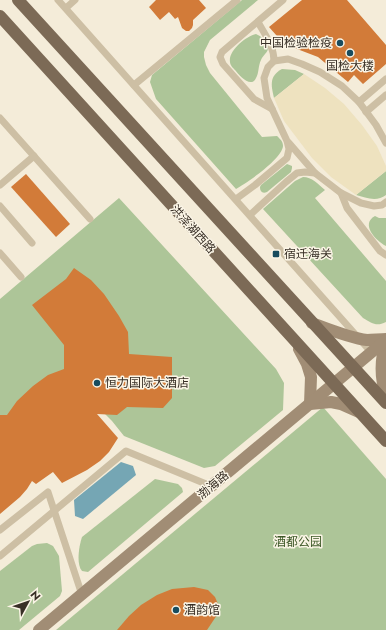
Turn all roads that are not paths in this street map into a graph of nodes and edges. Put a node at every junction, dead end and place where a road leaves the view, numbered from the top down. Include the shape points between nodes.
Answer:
1 (18, 0) edge
2 (58, 0) edge
3 (75, 0) edge
4 (237, 0) edge
5 (283, 0) edge
6 (66, 8) junction
7 (0, 16) edge
8 (258, 22) junction
9 (274, 61) junction
10 (386, 79) edge
11 (134, 85) junction
12 (386, 95) edge
13 (359, 102) junction
14 (272, 109) junction
15 (366, 112) junction
16 (0, 118) edge
17 (287, 141) junction
18 (386, 143) edge
19 (34, 156) junction
20 (315, 173) junction
21 (0, 185) edge
22 (340, 193) junction
23 (236, 199) junction
24 (386, 202) edge
25 (0, 206) edge
26 (250, 214) junction
27 (90, 219) dead end
28 (32, 243) dead end
29 (0, 253) edge
30 (386, 255) edge
31 (21, 277) dead end
32 (312, 323) junction
33 (359, 338) junction
34 (294, 340) junction
35 (386, 340) edge
36 (372, 352) junction
37 (353, 368) junction
38 (334, 384) junction
39 (386, 395) edge
40 (386, 403) edge
41 (310, 404) junction
42 (359, 412) junction
43 (385, 440) edge
44 (212, 486) junction
45 (54, 511) junction
46 (0, 530) edge
47 (0, 556) edge
48 (82, 595) junction
49 (39, 630) edge

1 - 32 main road, 洪泽湖西路
2 - 6 lane
3 - 6 lane
4 - 11 lane
5 - 8 lane
6 - 11 lane
7 - 34 main road, 洪泽湖西路
8 - 9 lane via 271,45
8 - 14 lane via 222,52 220,57 223,64 254,99
9 - 13 lane via 288,59 320,72 342,86
9 - 14 lane via 268,67 264,78 267,98
10 - 13 lane
11 - 23 lane
12 - 15 lane
13 - 15 lane
14 - 17 lane
15 - 18 lane
16 - 19 lane
17 - 20 lane
17 - 23 lane via 287,158
19 - 21 lane
19 - 27 lane
20 - 22 lane
20 - 26 lane via 297,173
22 - 24 lane via 374,206
22 - 30 lane via 347,208
23 - 26 lane
25 - 28 lane
26 - 33 lane
29 - 31 lane
32 - 33 street
32 - 37 main road, 洪泽湖西路
33 - 35 street
33 - 36 lane
34 - 38 main road, 洪泽湖西路
34 - 41 street via 311,377
35 - 36 street, 渤海路
35 - 39 street via 381,363
36 - 37 street, 渤海路
37 - 38 street, 渤海路
37 - 40 main road, 洪泽湖西路
38 - 41 street, 渤海路
38 - 42 main road, 洪泽湖西路
41 - 42 street via 331,402
41 - 44 street, 渤海路
42 - 43 main road, 洪泽湖西路
44 - 45 lane via 126,451
44 - 48 street, 渤海路
45 - 46 lane via 48,492
45 - 47 lane
45 - 48 lane
48 - 49 street, 渤海路

